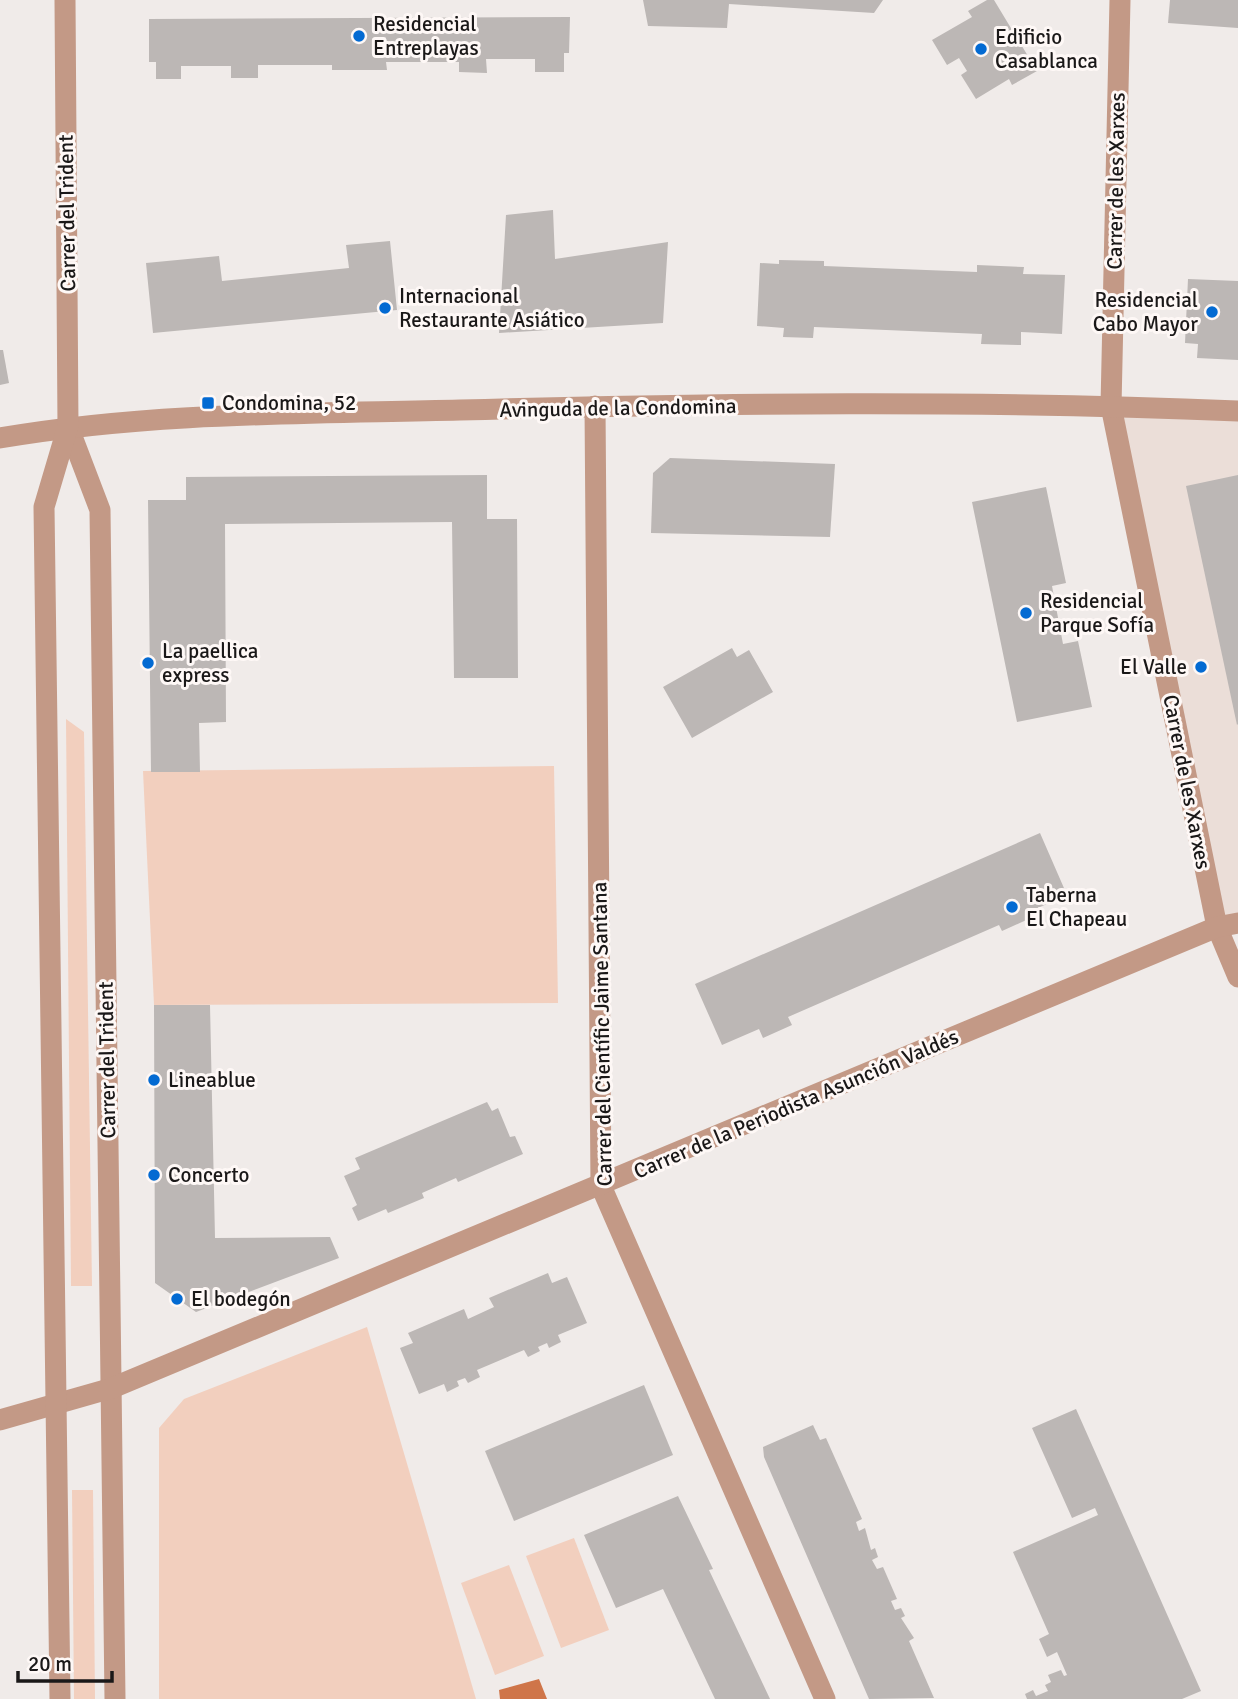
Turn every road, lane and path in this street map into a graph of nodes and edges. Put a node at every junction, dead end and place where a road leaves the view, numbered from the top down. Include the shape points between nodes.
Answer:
1 (65, 0) edge
2 (1120, 0) edge
3 (595, 406) junction
4 (1111, 406) junction
5 (1238, 411) edge
6 (68, 426) junction
7 (0, 438) edge
8 (1238, 923) edge
9 (1217, 927) junction
10 (1238, 976) edge
11 (601, 1186) junction
12 (112, 1388) junction
13 (56, 1405) junction
14 (0, 1419) edge
15 (60, 1699) edge
16 (115, 1699) edge
17 (825, 1699) edge

1 - 6 street, Carrer del Trident
2 - 4 street, Carrer de les Xarxes
3 - 4 street, Avinguda de la Condomina
3 - 6 street, Avinguda de la Condomina via 158,418
3 - 11 street, Carrer del Científic Jaime Santana
4 - 5 street, Avinguda de la Condomina
4 - 9 street, Carrer de les Xarxes
6 - 7 street, Avinguda de la Condomina
6 - 12 street, Carrer del Trident via 100,510
6 - 13 street, Carrer del Trident via 44,507
8 - 9 street, Carrer de la Periodista Asunción Valdés
9 - 10 street, Carrer de les Xarxes
9 - 11 street, Carrer de la Periodista Asunción Valdés
11 - 12 street, Carrer de la Periodista Asunción Valdés
11 - 17 street, Carrer del Científic Jaime Santana
12 - 13 street, Carrer de la Periodista Asunción Valdés
12 - 16 street, Carrer del Trident
13 - 14 street, Carrer de la Periodista Asunción Valdés
13 - 15 street, Carrer del Trident

